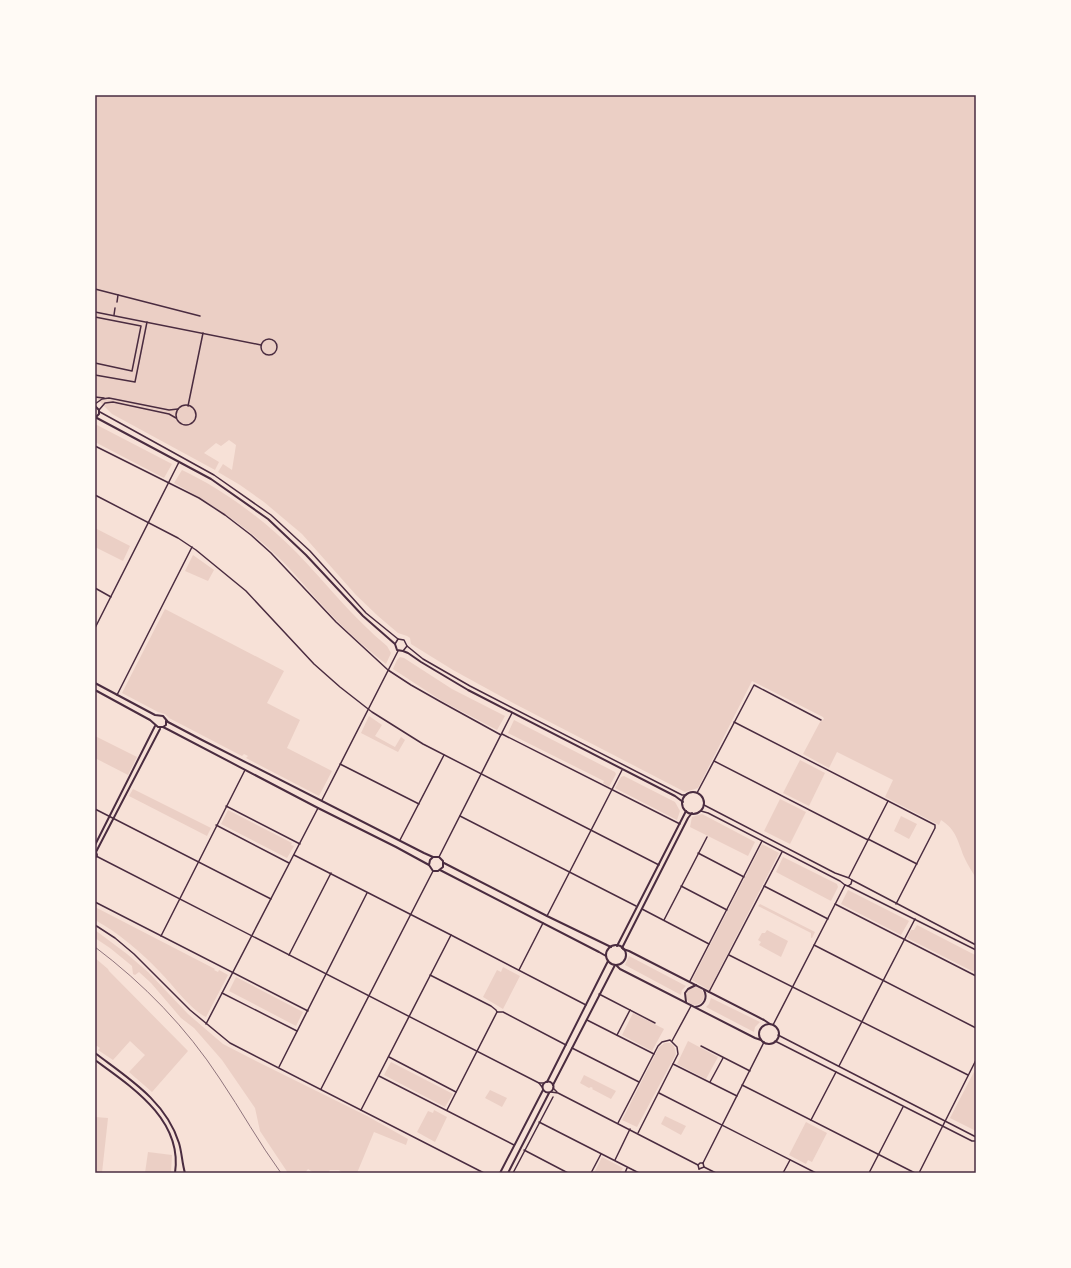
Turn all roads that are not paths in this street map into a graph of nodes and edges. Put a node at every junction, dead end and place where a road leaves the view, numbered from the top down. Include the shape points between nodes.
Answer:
1 (95, 289) edge
2 (118, 295) junction
3 (116, 302) dead end
4 (115, 308) dead end
5 (95, 312) edge
6 (114, 315) junction
7 (200, 316) dead end
8 (95, 317) edge
9 (125, 318) junction
10 (147, 322) junction
11 (124, 323) junction
12 (203, 334) junction
13 (261, 345) junction
14 (95, 363) edge
15 (95, 374) edge
16 (95, 397) edge
17 (106, 398) junction
18 (95, 405) edge
19 (188, 406) junction
20 (178, 409) junction
21 (99, 411) junction
22 (95, 417) edge
23 (176, 418) junction
24 (95, 446) edge
25 (179, 462) junction
26 (169, 483) junction
27 (95, 495) edge
28 (148, 523) junction
29 (192, 547) junction
30 (95, 588) edge
31 (111, 597) junction
32 (95, 628) edge
33 (398, 639) junction
34 (395, 644) junction
35 (407, 646) junction
36 (398, 651) junction
37 (403, 651) junction
38 (388, 670) junction
39 (95, 684) edge
40 (95, 690) edge
41 (117, 695) junction
42 (368, 709) junction
43 (512, 713) junction
44 (156, 719) junction
45 (821, 720) dead end
46 (166, 721) junction
47 (734, 722) junction
48 (156, 726) junction
49 (161, 728) junction
50 (502, 734) junction
51 (444, 755) junction
52 (714, 761) junction
53 (340, 764) junction
54 (245, 770) junction
55 (622, 770) junction
56 (481, 774) junction
57 (612, 789) junction
58 (697, 793) junction
59 (686, 795) junction
60 (322, 801) junction
61 (888, 801) junction
62 (683, 802) junction
63 (419, 804) junction
64 (704, 805) junction
65 (226, 806) junction
66 (318, 808) junction
67 (95, 809) edge
68 (686, 811) junction
69 (701, 811) junction
70 (692, 814) junction
71 (460, 816) junction
72 (112, 817) junction
73 (680, 824) junction
74 (216, 825) junction
75 (591, 832) junction
76 (707, 837) dead end
77 (868, 840) junction
78 (400, 841) junction
79 (762, 841) junction
80 (300, 844) junction
81 (95, 845) edge
82 (96, 851) edge
83 (783, 851) junction
84 (698, 853) junction
85 (294, 855) junction
86 (96, 857) edge
87 (433, 857) junction
88 (439, 857) junction
89 (198, 862) junction
90 (290, 863) junction
91 (444, 863) junction
92 (917, 864) junction
93 (429, 865) junction
94 (658, 866) junction
95 (440, 870) junction
96 (433, 871) junction
97 (570, 873) junction
98 (330, 874) junction
99 (744, 877) junction
100 (844, 877) junction
101 (849, 878) junction
102 (852, 880) junction
103 (841, 881) junction
104 (845, 885) junction
105 (681, 886) junction
106 (764, 886) junction
107 (848, 886) junction
108 (367, 893) junction
109 (179, 899) junction
110 (271, 899) junction
111 (95, 902) edge
112 (835, 904) junction
113 (896, 904) junction
114 (638, 907) junction
115 (642, 909) junction
116 (727, 910) junction
117 (410, 915) junction
118 (547, 916) junction
119 (828, 919) junction
120 (914, 919) junction
121 (664, 920) junction
122 (543, 923) junction
123 (95, 925) edge
124 (451, 935) junction
125 (160, 936) junction
126 (252, 936) junction
127 (904, 939) junction
128 (710, 944) junction
129 (814, 945) junction
130 (976, 945) edge
131 (617, 946) junction
132 (610, 947) junction
133 (623, 949) junction
134 (976, 950) edge
135 (289, 955) junction
136 (729, 955) junction
137 (606, 956) junction
138 (608, 961) junction
139 (615, 965) junction
140 (519, 970) junction
141 (233, 973) junction
142 (326, 974) junction
143 (430, 976) junction
144 (976, 976) edge
145 (883, 980) junction
146 (690, 982) junction
147 (696, 985) junction
148 (793, 987) junction
149 (704, 989) junction
150 (709, 992) junction
151 (222, 993) junction
152 (599, 994) junction
153 (369, 996) junction
154 (687, 1003) junction
155 (586, 1005) junction
156 (691, 1006) junction
157 (694, 1007) junction
158 (630, 1010) junction
159 (308, 1011) junction
160 (497, 1012) junction
161 (410, 1017) junction
162 (586, 1020) junction
163 (862, 1022) junction
164 (654, 1023) dead end
165 (206, 1024) junction
166 (770, 1024) junction
167 (773, 1025) junction
168 (976, 1028) edge
169 (297, 1031) junction
170 (617, 1035) junction
171 (778, 1035) junction
172 (761, 1040) junction
173 (672, 1041) junction
174 (775, 1041) junction
175 (764, 1042) junction
176 (566, 1045) junction
177 (701, 1046) dead end
178 (572, 1048) junction
179 (477, 1051) junction
180 (95, 1054) edge
181 (654, 1054) junction
182 (389, 1058) junction
183 (723, 1058) junction
184 (95, 1060) edge
185 (976, 1060) edge
186 (673, 1064) junction
187 (839, 1066) junction
188 (278, 1067) junction
189 (750, 1071) junction
190 (836, 1072) junction
191 (968, 1075) junction
192 (379, 1076) junction
193 (545, 1082) junction
194 (639, 1082) junction
195 (710, 1082) junction
196 (539, 1083) junction
197 (553, 1085) junction
198 (742, 1085) junction
199 (553, 1088) junction
200 (321, 1089) junction
201 (542, 1089) junction
202 (456, 1092) junction
203 (550, 1092) junction
204 (556, 1092) junction
205 (659, 1093) junction
206 (737, 1096) junction
207 (553, 1097) dead end
208 (903, 1106) junction
209 (361, 1110) junction
210 (447, 1110) junction
211 (811, 1121) junction
212 (945, 1121) junction
213 (539, 1122) junction
214 (618, 1123) junction
215 (722, 1125) junction
216 (942, 1125) junction
217 (630, 1129) junction
218 (638, 1134) junction
219 (976, 1138) edge
220 (976, 1141) edge
221 (514, 1145) junction
222 (524, 1150) junction
223 (601, 1154) junction
224 (878, 1155) junction
225 (614, 1160) junction
226 (790, 1160) junction
227 (703, 1163) junction
228 (698, 1165) junction
229 (628, 1167) junction
230 (704, 1168) junction
231 (699, 1169) junction
232 (175, 1173) edge
233 (185, 1173) edge
234 (484, 1173) edge
235 (500, 1173) edge
236 (508, 1173) edge
237 (513, 1173) edge
238 (568, 1173) edge
239 (591, 1173) edge
240 (625, 1173) edge
241 (639, 1173) edge
242 (698, 1173) edge
243 (716, 1173) edge
244 (783, 1173) edge
245 (816, 1173) edge
246 (869, 1173) edge
247 (914, 1173) edge
248 (919, 1173) edge

1 - 2 street
2 - 3 street
2 - 7 street
4 - 6 street
5 - 6 street
6 - 9 street
8 - 11 street
9 - 10 street
9 - 11 street
10 - 12 street
10 - 15 street via 135,382
11 - 14 street via 141,326 132,371
12 - 13 street
12 - 19 street
13 - 13 street via 267,355 274,353 277,348 272,339 266,339
16 - 17 street
17 - 18 street
17 - 20 street via 169,410
18 - 21 street
19 - 20 street
19 - 23 street via 195,413 192,422 183,425
20 - 23 street
21 - 22 street
21 - 23 street via 106,403 114,402 169,414
21 - 33 street via 214,475 266,511 310,551 366,612
22 - 25 street
24 - 26 street
25 - 26 street
25 - 34 street via 226,489 268,519 363,616
26 - 28 street
26 - 38 street via 199,498 251,535 288,570 351,638
27 - 28 street
28 - 29 street
28 - 31 street
29 - 41 street
29 - 42 street via 246,591 314,664
30 - 31 street
31 - 32 street
33 - 34 street
33 - 35 street via 404,640
34 - 36 street
35 - 37 street
35 - 59 street via 470,686
36 - 37 street
36 - 38 street
37 - 43 street
38 - 42 street
38 - 50 street
39 - 41 street
40 - 44 street
41 - 44 street
42 - 51 street
42 - 53 street
43 - 50 street
43 - 55 street
44 - 46 street via 164,717
44 - 48 street
45 - 47 street via 754,685
46 - 49 street via 166,725
46 - 60 street
47 - 52 street
47 - 61 street
48 - 49 street
48 - 72 street
49 - 54 street
49 - 72 street
50 - 56 street
50 - 57 street
51 - 56 street
51 - 63 street
52 - 58 street
52 - 77 street
53 - 60 street
53 - 63 street
54 - 65 street
54 - 66 street
55 - 57 street
55 - 62 street
56 - 71 street
56 - 75 street
57 - 73 street
57 - 75 street
58 - 59 street
58 - 64 street via 702,796
59 - 62 street
60 - 78 street
61 - 77 street
61 - 92 street via 935,825
62 - 68 street
63 - 78 street
64 - 69 street
64 - 100 street
65 - 74 street
65 - 80 street
66 - 80 street
66 - 93 street
67 - 72 street
68 - 70 street
68 - 73 street
69 - 70 street
69 - 79 street
70 - 115 street
71 - 88 street
71 - 97 street
72 - 81 street
72 - 82 street
72 - 89 street
73 - 94 street
74 - 89 street
74 - 90 street
75 - 94 street
75 - 97 street
76 - 84 street
77 - 92 street
77 - 101 street
78 - 87 street
79 - 83 street
79 - 99 street
80 - 85 street
82 - 86 street
83 - 103 street
83 - 106 street
84 - 99 street
84 - 105 street
85 - 90 street
85 - 98 street
86 - 109 street
87 - 88 street
87 - 93 street
88 - 91 street
89 - 109 street
89 - 110 street
90 - 110 street
91 - 95 street
91 - 118 street
92 - 113 street
93 - 96 street
94 - 114 street
95 - 96 street
95 - 122 street
96 - 117 street
97 - 114 street
97 - 118 street
98 - 108 street
98 - 135 street
99 - 116 street
100 - 101 street
100 - 103 street
101 - 102 street
102 - 107 street
102 - 113 street
103 - 104 street
104 - 107 street
104 - 112 street
105 - 116 street
105 - 121 street
106 - 119 street
106 - 136 street
107 - 120 street
108 - 117 street
108 - 142 street
109 - 125 street
109 - 126 street
110 - 126 street
111 - 125 street
112 - 119 street
112 - 127 street
113 - 130 street
114 - 131 street
115 - 121 street
115 - 133 street
116 - 128 street
117 - 124 street
117 - 153 street
118 - 132 street
119 - 129 street
120 - 127 street
120 - 134 street
121 - 128 street
122 - 137 street
122 - 140 street
123 - 165 street via 134,954
124 - 140 street
124 - 143 street
125 - 141 street
126 - 135 street
126 - 141 street
127 - 144 street
127 - 145 street
128 - 146 street
129 - 145 street
129 - 148 street
131 - 132 street
131 - 133 street
132 - 137 street
133 - 139 street via 625,958 620,964
133 - 146 street
135 - 142 street
136 - 148 street
136 - 150 street
137 - 138 street
138 - 139 street
138 - 155 street
139 - 152 street
139 - 154 street
140 - 155 street
141 - 151 street
141 - 159 street
142 - 153 street
142 - 159 street
143 - 160 street via 491,1006
143 - 161 street
145 - 163 street
145 - 168 street
146 - 147 street
147 - 149 street
147 - 154 street via 685,993
148 - 163 street
148 - 167 street
149 - 150 street
149 - 157 street via 705,1000 700,1006
150 - 166 street
151 - 165 street
151 - 169 street
152 - 158 street
152 - 162 street
153 - 161 street
153 - 200 street
154 - 156 street
155 - 176 street
156 - 157 street
156 - 173 street
157 - 172 street
158 - 164 street
158 - 170 street
159 - 169 street
160 - 176 street via 502,1012
160 - 179 street
161 - 179 street
161 - 182 street
162 - 170 street
162 - 178 street
163 - 187 street
163 - 191 street
165 - 188 street via 230,1043
166 - 167 street
166 - 172 street via 761,1028
167 - 171 street via 777,1028
169 - 188 street
170 - 181 street
171 - 174 street
171 - 187 street
172 - 175 street
173 - 181 street via 662,1042
173 - 186 street via 678,1052
174 - 175 street
174 - 190 street
175 - 189 street
176 - 193 street
177 - 183 street
178 - 194 street
178 - 197 street
179 - 196 street
179 - 202 street
180 - 233 street via 136,1084 159,1107 176,1135
181 - 194 street
182 - 192 street
182 - 202 street
183 - 189 street
183 - 195 street
184 - 232 street via 133,1088 155,1110 173,1144 176,1156
185 - 191 street
186 - 195 street
186 - 205 street
187 - 212 street
188 - 200 street
189 - 198 street
190 - 208 street
190 - 211 street
191 - 212 street
192 - 209 street
192 - 210 street
193 - 196 street
193 - 197 street
193 - 201 street
194 - 214 street
195 - 206 street
196 - 201 street
197 - 199 street
198 - 206 street
198 - 211 street
199 - 203 street
199 - 204 street
200 - 209 street
201 - 203 street via 544,1092
201 - 221 street
202 - 210 street
203 - 204 street
203 - 236 street
204 - 214 street
205 - 215 street
205 - 218 street
206 - 215 street
207 - 213 street
208 - 216 street
208 - 224 street
209 - 234 street
210 - 221 street
211 - 224 street
212 - 216 street
212 - 219 street
213 - 222 street
213 - 223 street
214 - 217 street
215 - 226 street
215 - 227 street
216 - 220 street
216 - 248 street
217 - 218 street
217 - 225 street
218 - 228 street
221 - 235 street
222 - 237 street
222 - 238 street
223 - 225 street
223 - 239 street
224 - 246 street
224 - 247 street
225 - 229 street
226 - 244 street
226 - 245 street
227 - 228 street
227 - 230 street
228 - 231 street
229 - 240 street
229 - 241 street
230 - 231 street
230 - 243 street
231 - 242 street

